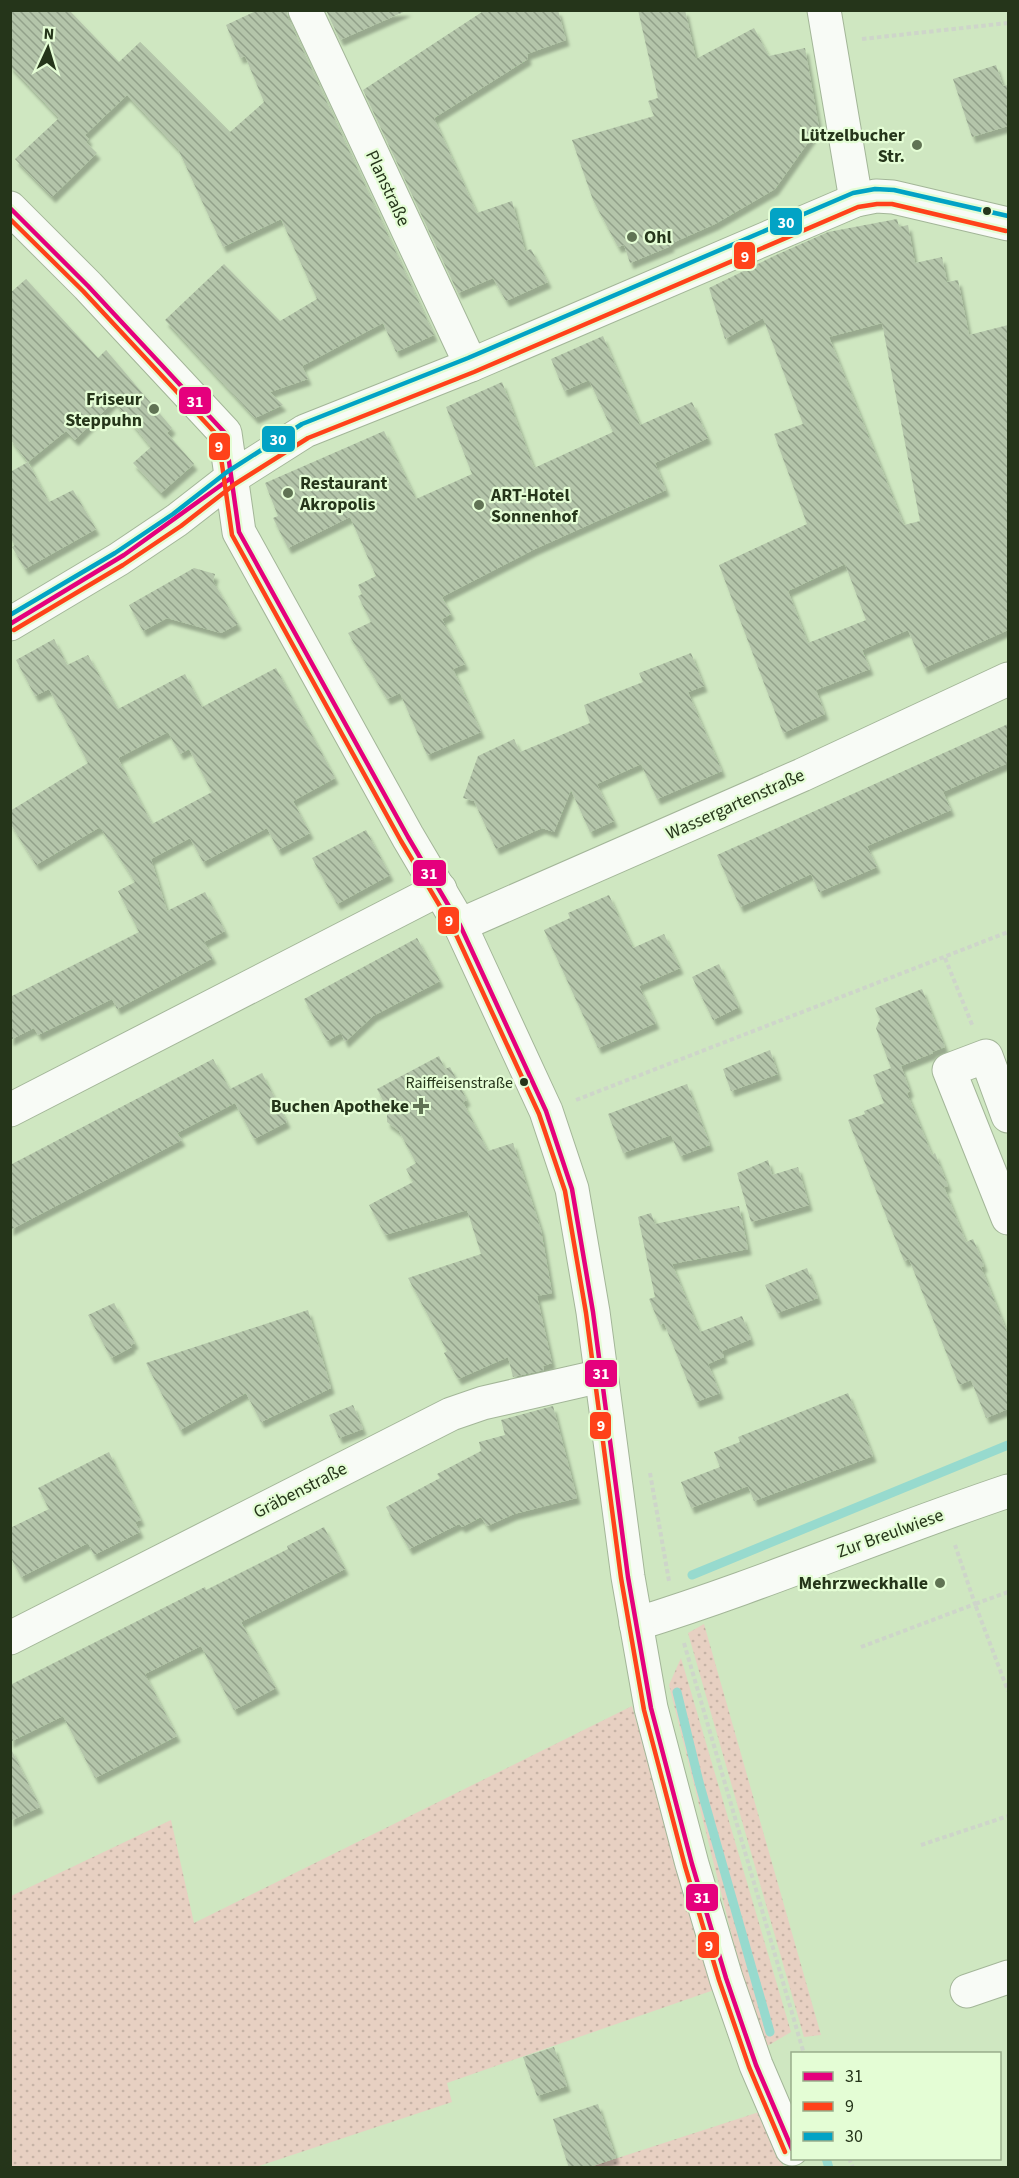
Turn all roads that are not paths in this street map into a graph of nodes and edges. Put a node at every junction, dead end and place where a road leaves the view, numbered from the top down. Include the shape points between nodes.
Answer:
1 (305, 10) edge
2 (824, 10) edge
3 (856, 200) junction
4 (10, 208) edge
5 (1008, 224) edge
6 (471, 365) junction
7 (231, 478) junction
8 (10, 624) edge
9 (1008, 679) edge
10 (440, 889) junction
11 (460, 925) junction
12 (10, 1110) edge
13 (1008, 1116) edge
14 (1008, 1138) edge
15 (987, 1164) junction
16 (1008, 1218) edge
17 (601, 1376) junction
18 (1008, 1491) edge
19 (636, 1624) junction
20 (10, 1638) edge
21 (1008, 1977) edge
22 (967, 1991) dead end
23 (791, 2148) edge

1 - 6 main road, Planstraße
2 - 3 main road
3 - 5 main road via 893,196
3 - 6 main road
4 - 7 main road via 225,433
6 - 7 main road via 305,431
7 - 8 main road via 138,546
7 - 10 main road via 239,532
9 - 11 main road, Wassergartenstraße via 802,775
10 - 11 main road
10 - 12 main road
11 - 17 main road via 546,1111 572,1189
13 - 15 main road via 986,1056 949,1070
14 - 15 main road
15 - 16 main road
17 - 19 main road
17 - 20 main road, Gräbenstraße via 451,1414
18 - 19 main road, Zur Breulwiese
19 - 23 main road via 651,1708 698,1887 756,2065
21 - 22 main road

